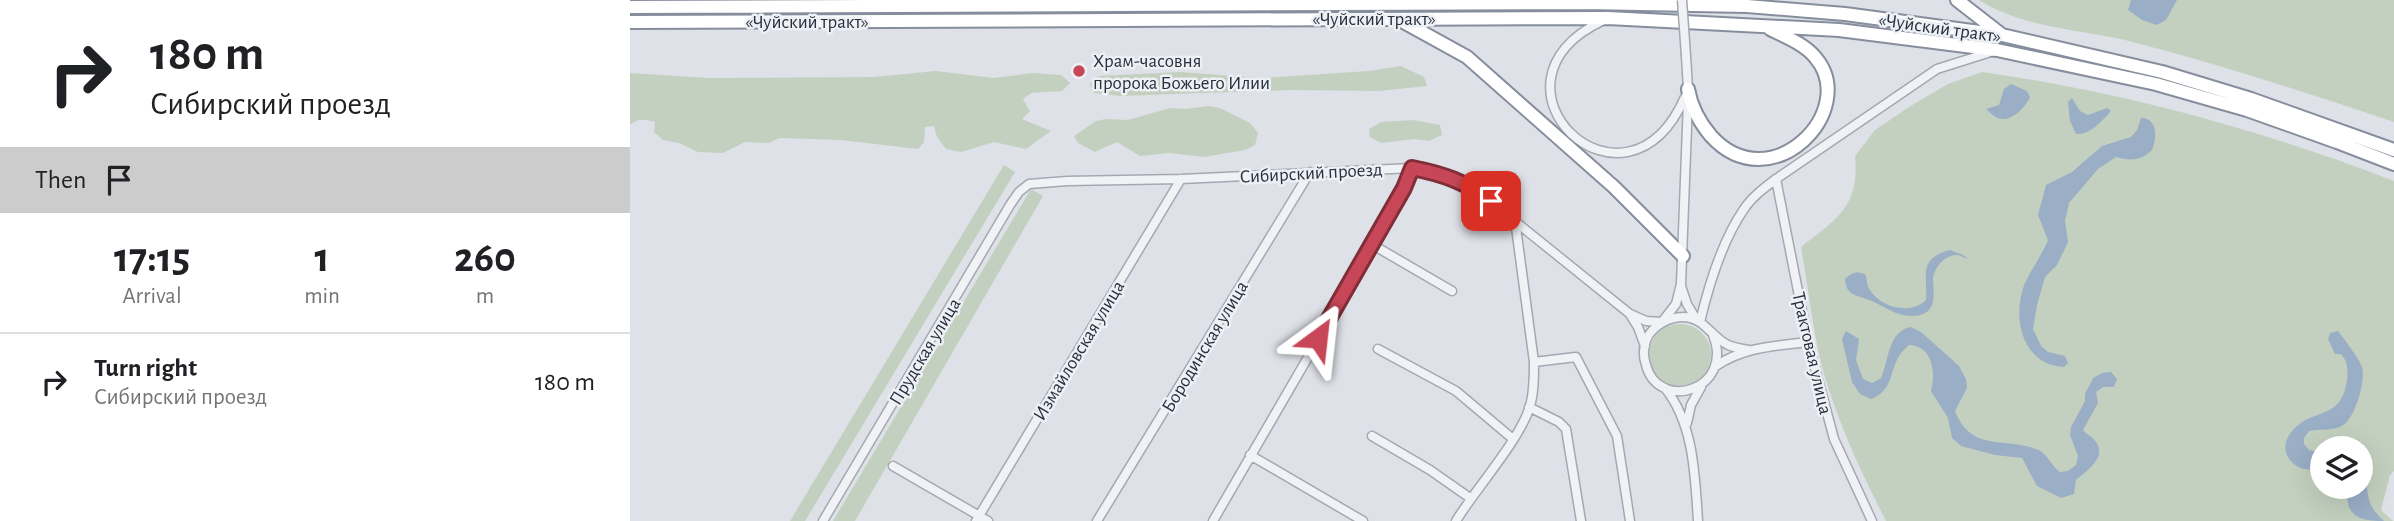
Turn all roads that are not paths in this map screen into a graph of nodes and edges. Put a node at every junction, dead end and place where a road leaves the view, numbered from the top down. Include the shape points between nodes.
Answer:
1 (1682, 0) edge
2 (1762, 0) edge
3 (1957, 0) edge
4 (1584, 2) edge
5 (1747, 6) junction
6 (630, 7) edge
7 (1400, 8) edge
8 (1608, 18) junction
9 (630, 22) edge
10 (1764, 26) junction
11 (2002, 35) junction
12 (1997, 50) junction
13 (1688, 90) junction
14 (2394, 150) edge
15 (2394, 164) edge
16 (1412, 168) junction
17 (1310, 172) junction
18 (1181, 179) junction
19 (1776, 179) junction
20 (1029, 184) joint
21 (1515, 219) junction
22 (1373, 245) junction
23 (1683, 256) junction
24 (1681, 284) junction
25 (1452, 291) dead end
26 (1630, 314) junction
27 (1699, 321) junction
28 (1662, 322) junction
29 (1713, 335) junction
30 (1808, 342) junction
31 (1645, 346) junction
32 (1378, 349) dead end
33 (1749, 350) junction
34 (1534, 362) junction
35 (1716, 366) junction
36 (1702, 384) junction
37 (1665, 388) junction
38 (1530, 407) junction
39 (1687, 426) junction
40 (1372, 436) dead end
41 (1513, 439) junction
42 (1250, 455) junction
43 (893, 466) dead end
44 (1470, 498) junction
45 (977, 518) edge
46 (823, 521) edge
47 (988, 521) edge
48 (1097, 521) edge
49 (1213, 521) edge
50 (1363, 521) edge
51 (1456, 521) edge
52 (1581, 521) edge
53 (1630, 521) edge
54 (1698, 521) edge
55 (1872, 521) edge

1 - 13 street, bridge
2 - 5 street
3 - 11 highway
4 - 5 highway, «Чуйский тракт»
4 - 7 highway, «Чуйский тракт»
5 - 11 highway, «Чуйский тракт»
6 - 7 highway, «Чуйский тракт»
7 - 8 highway, «Чуйский тракт»
7 - 9 highway, «Чуйский тракт»
7 - 23 highway via 1467,57 1614,187
8 - 10 highway, «Чуйский тракт»
8 - 13 street via 1573,38 1553,65 1553,103 1575,137 1597,150 1630,152 1646,147 1676,118
10 - 12 highway, «Чуйский тракт» via 1839,30
10 - 13 highway via 1809,51 1825,75 1823,113 1803,141 1769,159 1736,155 1706,130
11 - 14 highway, «Чуйский тракт» via 2162,72
12 - 15 highway, «Чуйский тракт» via 2195,95
12 - 19 street via 1937,69
13 - 23 street
16 - 17 street, Сибирский проезд
16 - 21 street, Сибирский проезд via 1456,179
16 - 22 street
17 - 18 street, Сибирский проезд
17 - 48 street, Бородинская улица
18 - 20 street, Сибирский проезд
18 - 45 street, Измайловская улица
19 - 27 street via 1750,202 1734,225
19 - 30 street, Трактовая улица
20 - 46 street, Прудская улица via 1010,205
21 - 26 street, Сибирский проезд
21 - 34 street
22 - 25 street
22 - 42 street
23 - 24 street
24 - 27 street
24 - 28 street via 1676,303
26 - 28 street, Сибирский проезд
26 - 31 street, Сибирский проезд
27 - 28 street via 1682,317
27 - 29 street
28 - 31 street
29 - 33 street via 1730,346
29 - 35 street
30 - 33 street
30 - 55 street, Трактовая улица via 1833,439
31 - 37 street via 1647,370
32 - 41 street via 1456,391
33 - 35 street
34 - 38 street
34 - 53 street via 1576,357 1617,436
35 - 36 street
36 - 37 street via 1684,391
36 - 39 street
37 - 39 street
38 - 41 street
38 - 52 street via 1566,429
39 - 54 street
40 - 44 street
41 - 44 street
42 - 49 street
42 - 50 street
43 - 45 street
44 - 51 street
45 - 47 street

